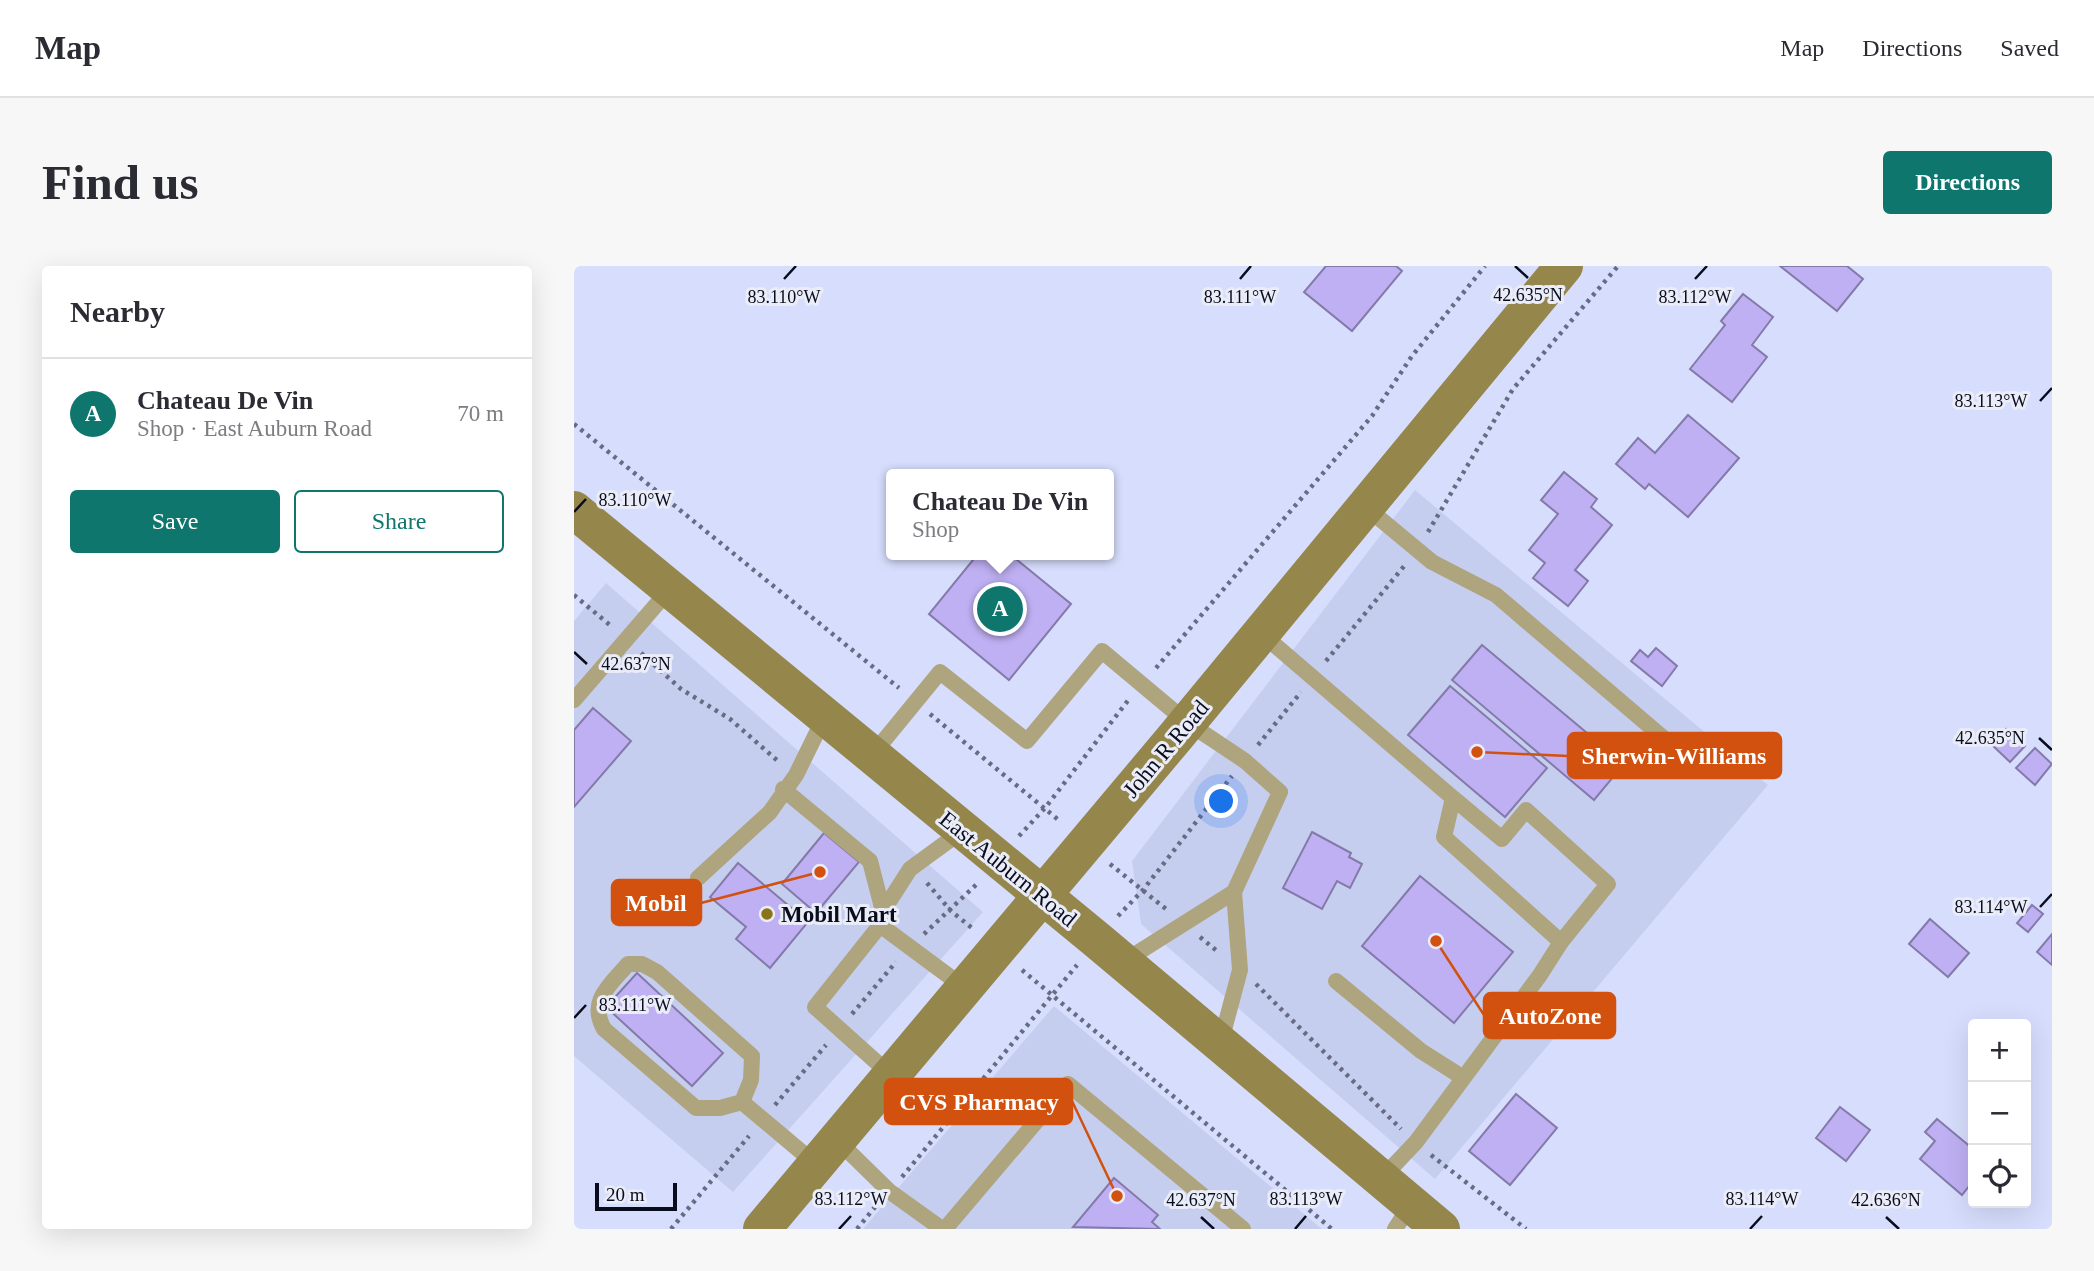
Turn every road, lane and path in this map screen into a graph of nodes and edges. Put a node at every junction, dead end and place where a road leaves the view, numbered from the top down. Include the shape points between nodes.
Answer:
1 (1485, 266) edge
2 (1564, 266) edge
3 (1618, 266) edge
4 (574, 424) edge
5 (1367, 508) junction
6 (574, 510) edge
7 (1426, 534) dead end
8 (1406, 564) dead end
9 (669, 590) junction
10 (574, 595) edge
11 (613, 628) dead end
12 (1262, 634) junction
13 (643, 654) dead end
14 (1325, 662) dead end
15 (1151, 673) dead end
16 (897, 686) dead end
17 (1303, 690) dead end
18 (1129, 699) dead end
19 (574, 700) edge
20 (927, 712) dead end
21 (824, 718) junction
22 (1188, 723) junction
23 (1262, 739) dead end
24 (1674, 747) dead end
25 (871, 757) junction
26 (780, 764) dead end
27 (1235, 774) dead end
28 (783, 789) junction
29 (1453, 798) junction
30 (1045, 808) junction
31 (1055, 817) dead end
32 (962, 831) junction
33 (1019, 836) dead end
34 (1115, 868) dead end
35 (698, 878) dead end
36 (927, 882) dead end
37 (1143, 890) junction
38 (1234, 892) junction
39 (969, 894) dead end
40 (1042, 897) junction
41 (1124, 909) dead end
42 (951, 911) junction
43 (882, 918) junction
44 (972, 928) dead end
45 (1561, 942) junction
46 (909, 947) junction
47 (1123, 962) junction
48 (1068, 976) dead end
49 (1034, 979) dead end
50 (1336, 981) dead end
51 (1255, 983) dead end
52 (965, 989) junction
53 (1054, 996) junction
54 (839, 1030) junction
55 (1220, 1044) junction
56 (892, 1076) junction
57 (1462, 1077) junction
58 (742, 1102) junction
59 (763, 1120) junction
60 (1401, 1128) dead end
61 (827, 1153) junction
62 (1432, 1156) dead end
63 (903, 1175) dead end
64 (1381, 1179) junction
65 (875, 1207) dead end
66 (1403, 1217) edge
67 (671, 1229) edge
68 (762, 1229) edge
69 (857, 1229) edge
70 (944, 1229) edge
71 (1243, 1229) edge
72 (1332, 1229) edge
73 (1441, 1229) edge
74 (1527, 1229) edge

1 - 15 path via 1412,356 1372,416
2 - 5 main road, John R Road
3 - 7 path via 1513,389
4 - 16 path
5 - 12 main road, John R Road
5 - 24 lane via 1432,562 1496,595
6 - 9 main road, East Auburn Road
8 - 14 path
9 - 19 lane
9 - 21 main road, East Auburn Road
10 - 11 path
12 - 22 main road, John R Road
12 - 29 lane
13 - 26 path via 681,689 730,719
17 - 23 path
18 - 30 path
20 - 30 path
21 - 25 main road, East Auburn Road
21 - 28 lane via 796,775
22 - 25 lane via 1102,651 1027,741 940,672
22 - 38 lane via 1245,761 1280,792
22 - 40 main road, John R Road
25 - 32 main road, East Auburn Road
27 - 37 path
28 - 35 lane via 770,812
28 - 43 lane via 870,861
29 - 45 lane via 1444,837
29 - 45 lane via 1502,839 1526,810 1608,884
30 - 31 path
30 - 33 path
32 - 40 main road, East Auburn Road
32 - 43 lane via 910,869
34 - 37 path
36 - 42 path
37 - 41 path
38 - 47 lane
38 - 55 lane via 1240,970
39 - 42 path
40 - 47 main road, East Auburn Road
40 - 52 main road, John R Road
42 - 44 path
42 - 46 path
43 - 46 lane
43 - 54 lane via 815,1007
45 - 57 lane
46 - 52 lane
46 - 54 path
47 - 55 main road, East Auburn Road
48 - 53 path
49 - 53 path
50 - 57 lane via 1421,1051
51 - 60 path
52 - 56 main road, John R Road
53 - 63 path
53 - 72 path
54 - 56 lane
54 - 59 path
55 - 64 main road, East Auburn Road
56 - 61 main road, John R Road
57 - 64 lane via 1416,1142
58 - 58 lane via 751,1080 752,1056 657,972 642,964 628,964 597,1001 596,1016 604,1029 696,1108
58 - 59 lane
59 - 61 lane
59 - 67 path
61 - 68 main road, John R Road
61 - 70 lane
62 - 74 path
64 - 66 main road, East Auburn Road
65 - 69 path
66 - 73 main road, East Auburn Road
70 - 71 lane via 1068,1084

